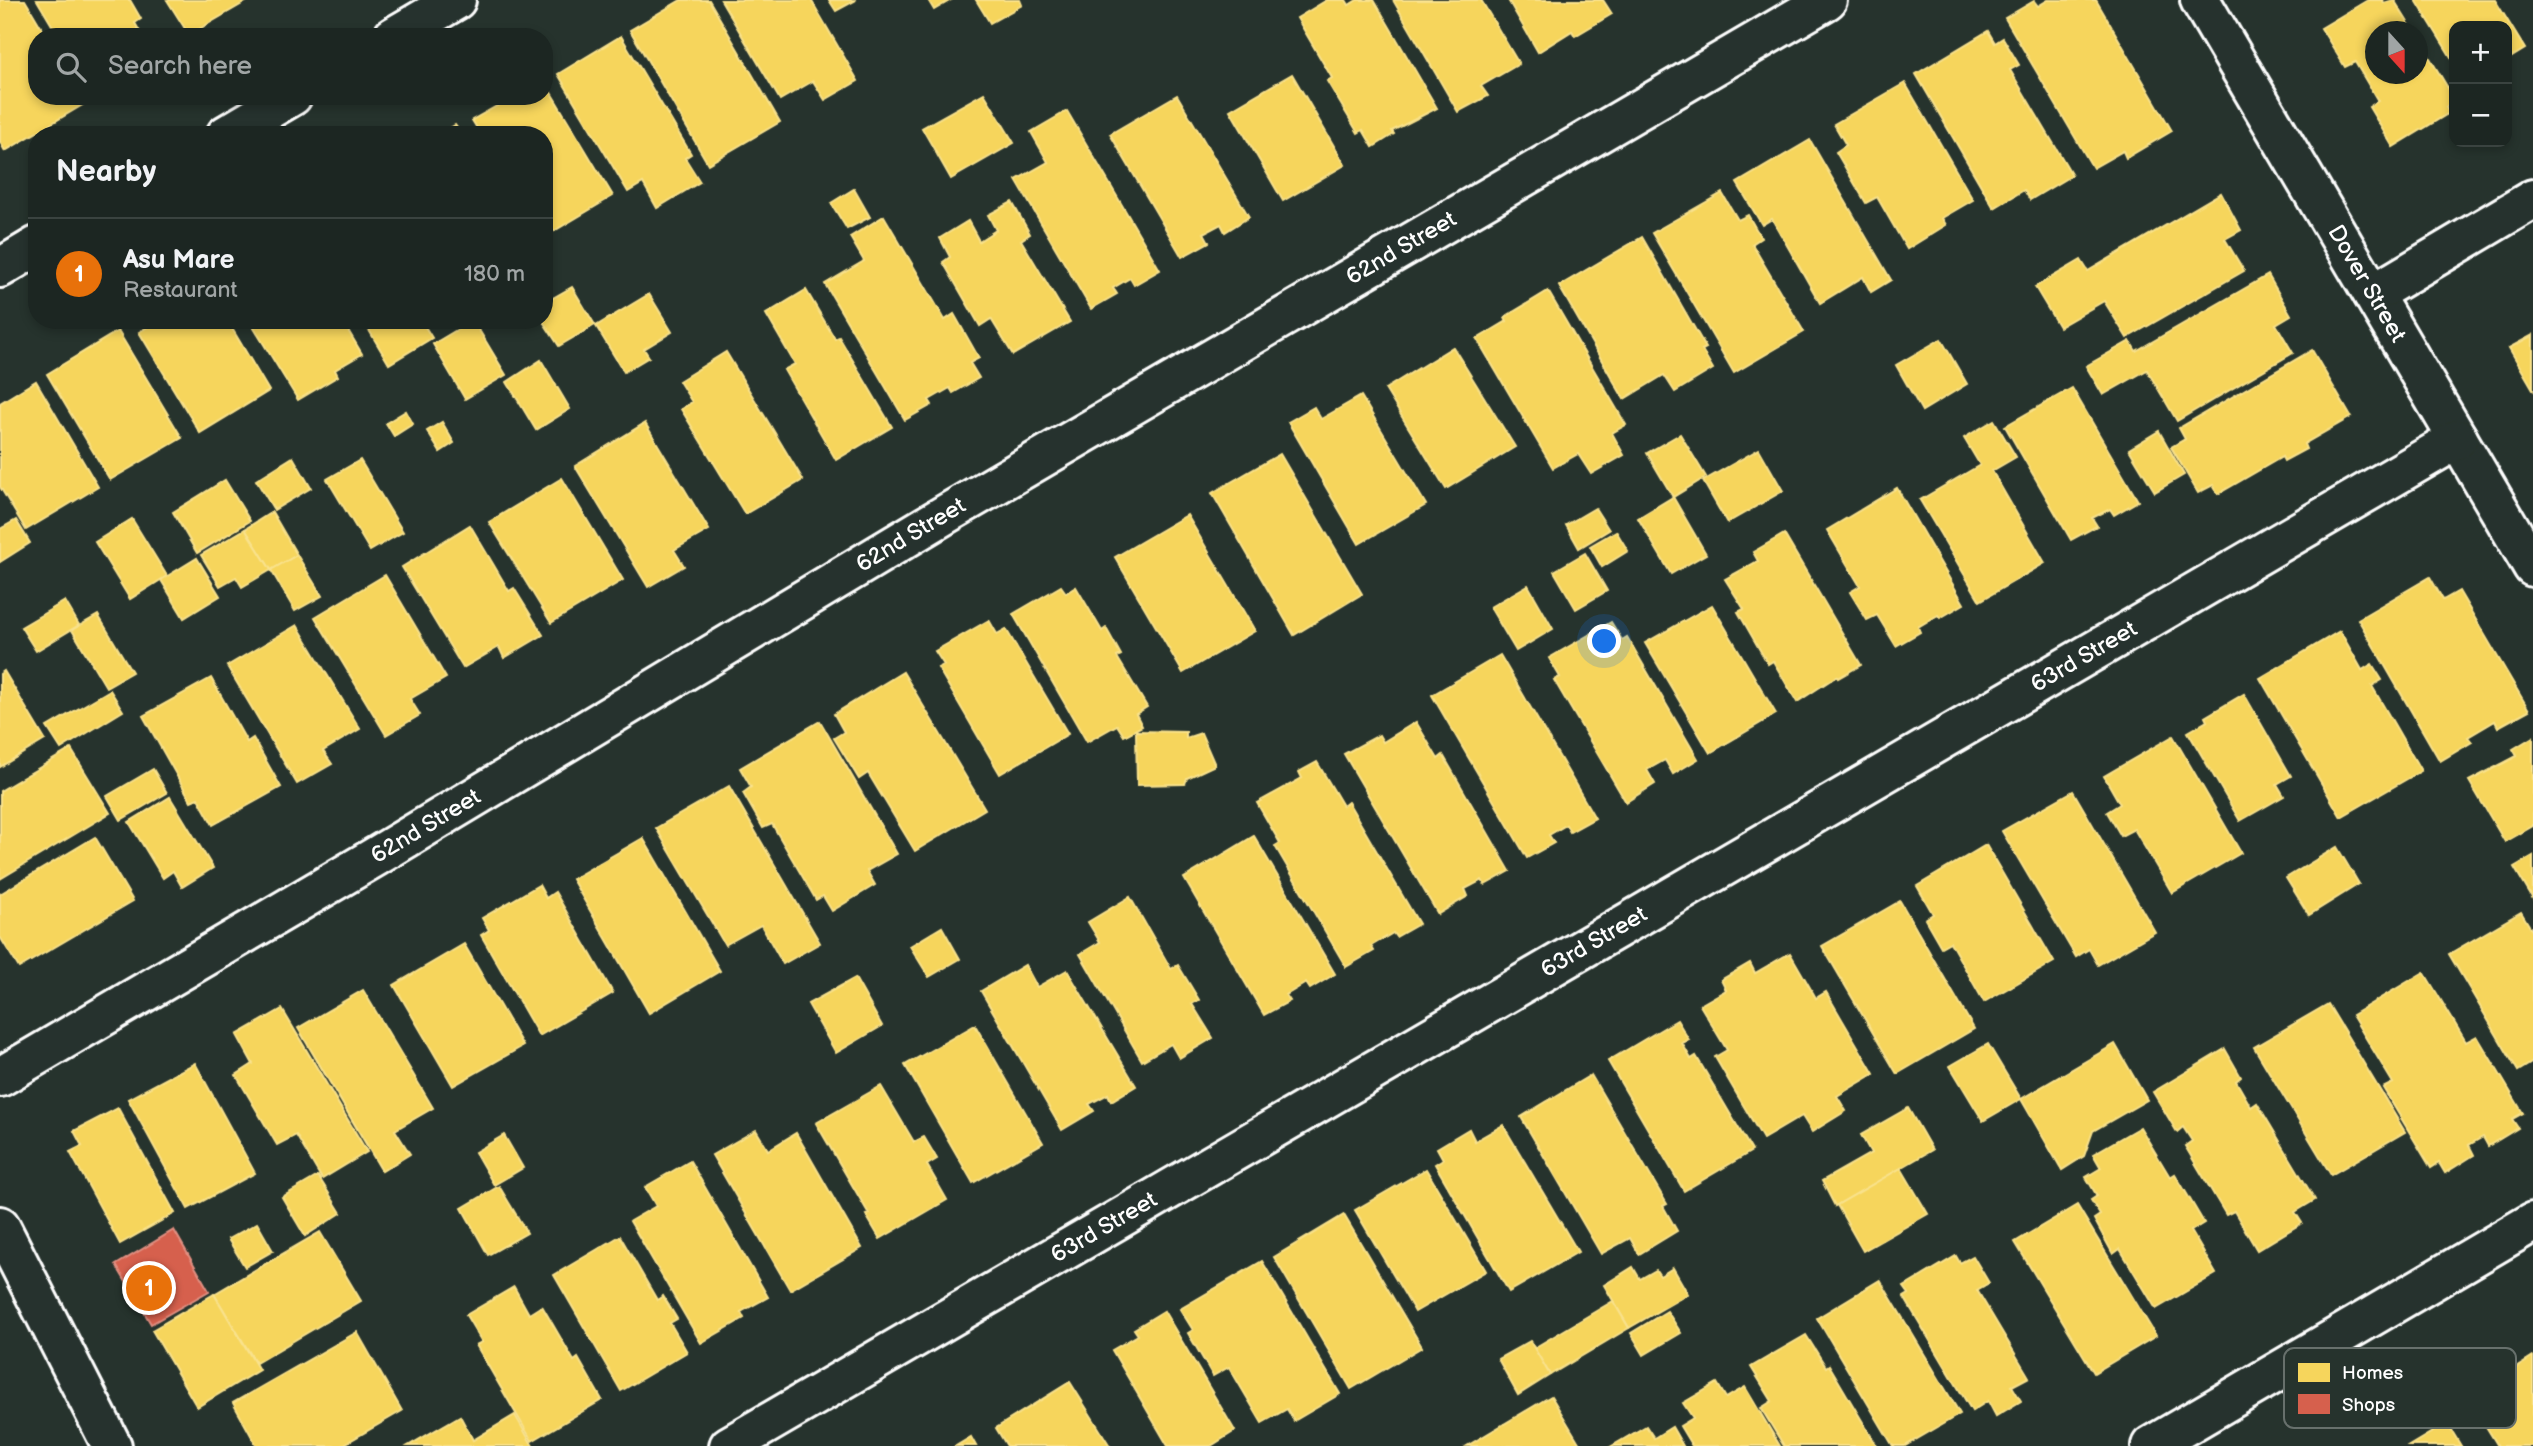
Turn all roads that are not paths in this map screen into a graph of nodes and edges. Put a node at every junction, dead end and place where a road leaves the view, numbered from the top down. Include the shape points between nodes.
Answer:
1 (456, 0) edge
2 (1827, 0) edge
3 (2200, 0) edge
4 (408, 28) edge
5 (277, 105) edge
6 (241, 126) edge
7 (2533, 199) edge
8 (28, 251) edge
9 (0, 268) edge
10 (2373, 293) junction
11 (2458, 439) junction
12 (2533, 567) edge
13 (0, 1077) edge
14 (2533, 1222) edge
15 (0, 1226) edge
16 (2318, 1348) edge
17 (2284, 1368) edge
18 (112, 1446) edge
19 (729, 1446) edge
20 (2151, 1446) edge

1 - 4 street
2 - 13 street, 62nd Street via 946,514
3 - 10 street, Dover Street
5 - 6 street
7 - 10 street
8 - 9 street
10 - 11 street, Dover Street
11 - 12 street, Dover Street
11 - 19 street, 63rd Street
14 - 16 street
15 - 18 street
17 - 20 street

